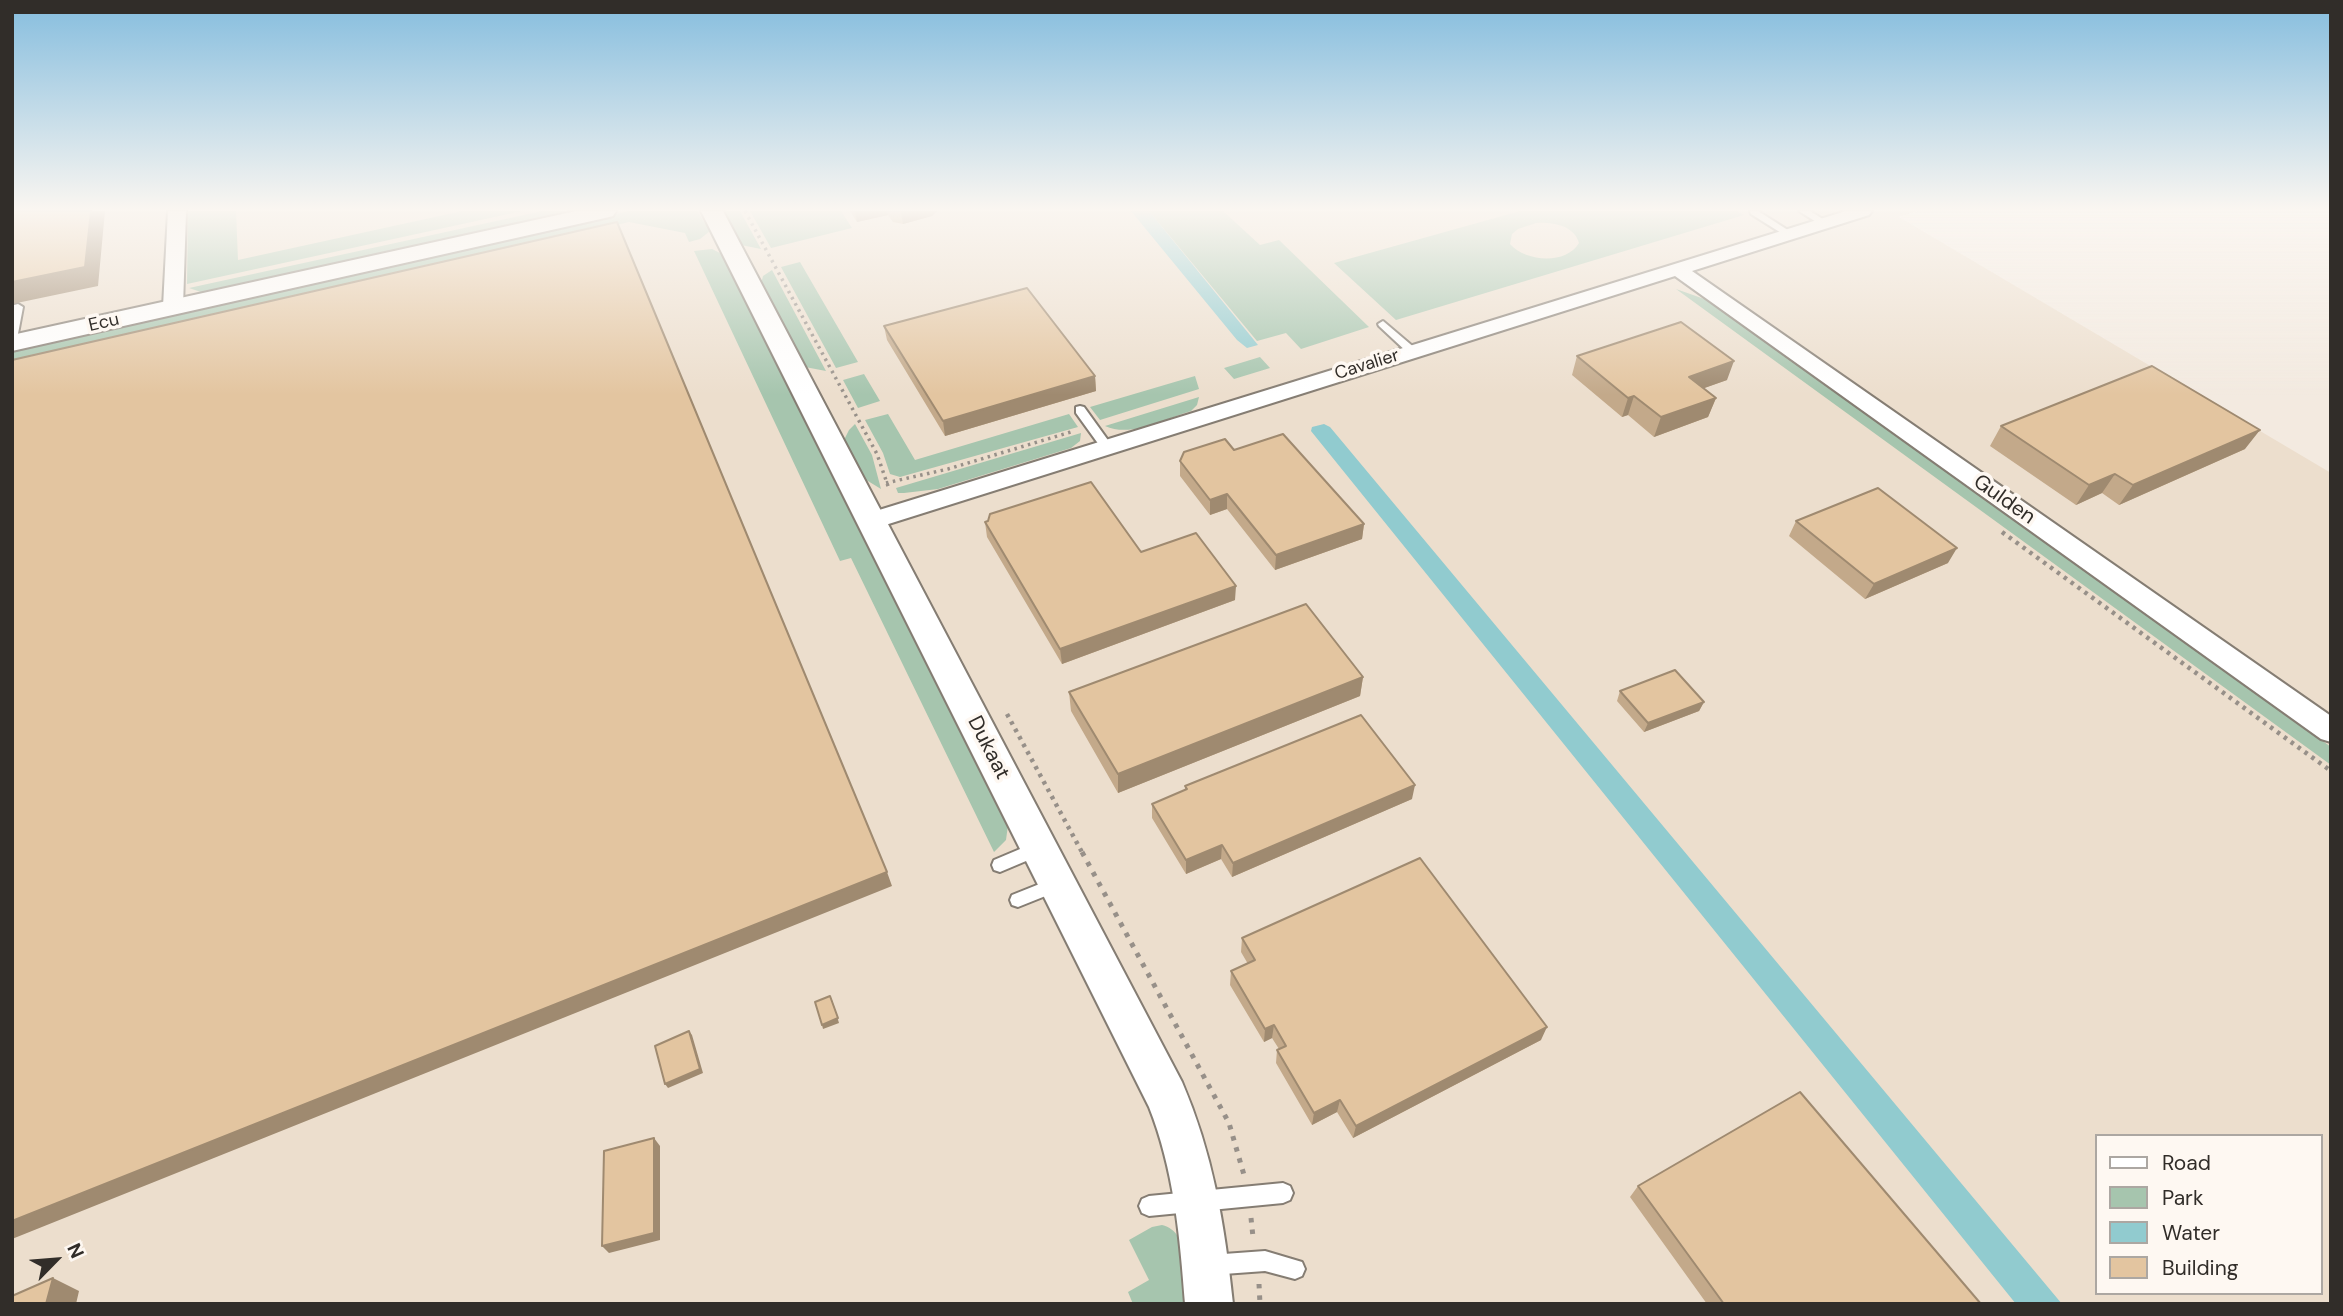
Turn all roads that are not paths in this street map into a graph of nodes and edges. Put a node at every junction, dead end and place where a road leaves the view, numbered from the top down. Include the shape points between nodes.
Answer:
1 (174, 272) edge
2 (329, 272) edge
3 (743, 272) edge
4 (1666, 272) edge
5 (1682, 272) edge
6 (18, 307) edge
7 (173, 307) junction
8 (1384, 324) dead end
9 (12, 341) edge
10 (1412, 351) junction
11 (1080, 410) dead end
12 (1106, 446) junction
13 (870, 521) junction
14 (2331, 731) edge
15 (1039, 848) junction
16 (1000, 864) dead end
17 (1057, 884) junction
18 (1018, 900) dead end
19 (1283, 1193) dead end
20 (1199, 1202) junction
21 (1149, 1206) dead end
22 (1206, 1265) junction
23 (1295, 1269) dead end
24 (1209, 1304) edge

1 - 7 street
2 - 7 street, Ecu
3 - 13 street, Dukaat
4 - 10 street, Cavalier
5 - 14 street, Gulden
6 - 9 lane
7 - 9 street, Ecu
8 - 10 lane
10 - 12 street, Cavalier
11 - 12 lane
12 - 13 street, Cavalier
13 - 15 street, Dukaat
15 - 16 lane
15 - 17 street, Dukaat
17 - 18 lane
17 - 20 street, Dukaat via 1167,1097 1187,1147
19 - 20 lane
20 - 21 lane
20 - 22 street, Dukaat
22 - 23 lane via 1265,1262
22 - 24 street, Dukaat

